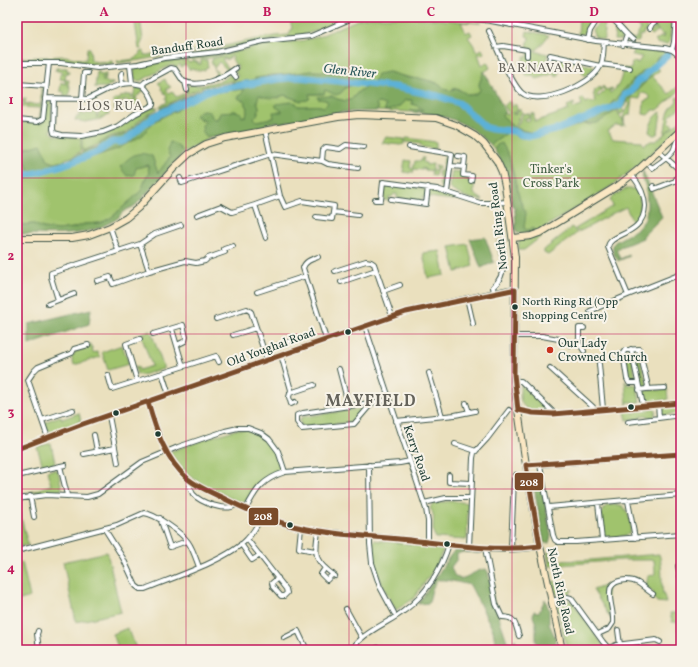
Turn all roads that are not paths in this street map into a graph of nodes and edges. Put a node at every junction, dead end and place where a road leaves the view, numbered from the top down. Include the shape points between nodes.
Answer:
1 (355, 17) edge
2 (461, 17) edge
3 (510, 17) edge
4 (599, 17) edge
5 (610, 17) edge
6 (661, 17) edge
7 (676, 17) edge
8 (510, 24) junction
9 (650, 28) dead end
10 (489, 31) dead end
11 (626, 34) junction
12 (588, 40) junction
13 (633, 40) dead end
14 (604, 42) junction
15 (623, 45) junction
16 (496, 47) junction
17 (672, 50) junction
18 (526, 56) dead end
19 (681, 56) edge
20 (549, 61) dead end
21 (17, 63) edge
22 (49, 63) junction
23 (130, 65) junction
24 (601, 65) junction
25 (236, 68) dead end
26 (630, 68) dead end
27 (88, 72) dead end
28 (232, 72) junction
29 (122, 73) dead end
30 (236, 77) dead end
31 (184, 82) junction
32 (132, 83) junction
33 (17, 84) edge
34 (122, 84) junction
35 (142, 85) junction
36 (46, 86) junction
37 (187, 90) dead end
38 (46, 98) junction
39 (54, 98) junction
40 (82, 99) junction
41 (17, 120) edge
42 (265, 130) junction
43 (681, 130) edge
44 (681, 137) edge
45 (409, 147) dead end
46 (364, 148) dead end
47 (658, 151) junction
48 (270, 154) junction
49 (458, 156) dead end
50 (665, 158) junction
51 (322, 161) junction
52 (451, 166) junction
53 (650, 166) dead end
54 (464, 167) junction
55 (358, 168) dead end
56 (681, 171) edge
57 (632, 175) junction
58 (180, 178) dead end
59 (471, 181) dead end
60 (653, 186) dead end
61 (428, 188) junction
62 (447, 192) junction
63 (280, 196) junction
64 (391, 199) dead end
65 (375, 200) dead end
66 (508, 202) junction
67 (255, 206) junction
68 (333, 212) junction
69 (197, 215) dead end
70 (358, 215) dead end
71 (316, 217) dead end
72 (181, 225) dead end
73 (110, 227) junction
74 (17, 238) edge
75 (266, 238) dead end
76 (513, 238) junction
77 (140, 244) junction
78 (233, 246) dead end
79 (118, 250) junction
80 (318, 257) dead end
81 (503, 260) dead end
82 (376, 270) junction
83 (149, 271) junction
84 (335, 271) dead end
85 (681, 274) edge
86 (306, 276) junction
87 (97, 281) dead end
88 (340, 282) dead end
89 (400, 285) dead end
90 (515, 290) junction
91 (383, 291) junction
92 (257, 292) dead end
93 (494, 293) junction
94 (74, 294) dead end
95 (628, 295) junction
96 (467, 298) junction
97 (58, 300) junction
98 (48, 304) dead end
99 (590, 310) dead end
100 (392, 316) junction
101 (216, 319) dead end
102 (473, 324) dead end
103 (365, 326) junction
104 (256, 328) junction
105 (584, 328) dead end
106 (172, 329) junction
107 (153, 334) dead end
108 (233, 334) dead end
109 (514, 336) junction
110 (300, 338) dead end
111 (140, 339) dead end
112 (326, 339) junction
113 (579, 343) junction
114 (88, 345) dead end
115 (177, 345) junction
116 (631, 349) junction
117 (264, 350) junction
118 (584, 351) dead end
119 (280, 355) junction
120 (266, 360) junction
121 (219, 362) dead end
122 (599, 364) dead end
123 (183, 366) junction
124 (550, 368) dead end
125 (339, 369) dead end
126 (162, 373) junction
127 (429, 373) dead end
128 (108, 375) dead end
129 (137, 381) junction
130 (514, 381) junction
131 (637, 383) junction
132 (314, 385) dead end
133 (665, 388) dead end
134 (646, 389) junction
135 (639, 390) junction
136 (290, 393) junction
137 (169, 395) junction
138 (389, 400) junction
139 (148, 402) junction
140 (295, 402) dead end
141 (372, 403) junction
142 (466, 403) dead end
143 (681, 403) edge
144 (658, 404) junction
145 (643, 405) junction
146 (349, 406) junction
147 (603, 409) junction
148 (73, 410) dead end
149 (509, 410) dead end
150 (518, 410) junction
151 (594, 410) junction
152 (475, 411) dead end
153 (469, 412) junction
154 (553, 414) junction
155 (681, 415) edge
156 (108, 416) junction
157 (442, 416) junction
158 (659, 418) junction
159 (42, 420) junction
160 (396, 421) junction
161 (628, 422) dead end
162 (94, 436) dead end
163 (48, 438) junction
164 (455, 444) dead end
165 (115, 448) junction
166 (17, 449) edge
167 (97, 451) junction
168 (476, 451) junction
169 (166, 453) junction
170 (84, 454) dead end
171 (681, 454) edge
172 (410, 461) junction
173 (118, 463) dead end
174 (369, 465) junction
175 (526, 465) junction
176 (540, 465) junction
177 (285, 472) junction
178 (516, 474) dead end
179 (449, 475) dead end
180 (17, 476) edge
181 (188, 479) junction
182 (471, 483) junction
183 (68, 495) junction
184 (681, 495) edge
185 (30, 496) junction
186 (471, 498) junction
187 (17, 499) edge
188 (628, 501) junction
189 (424, 503) junction
190 (598, 503) junction
191 (236, 505) junction
192 (549, 507) junction
193 (246, 509) junction
194 (262, 516) junction
195 (34, 517) dead end
196 (160, 518) junction
197 (104, 528) junction
198 (301, 528) junction
199 (318, 531) junction
200 (681, 534) edge
201 (369, 536) junction
202 (635, 538) junction
203 (247, 539) junction
204 (602, 540) junction
205 (187, 541) junction
206 (428, 542) junction
207 (241, 544) junction
208 (449, 544) junction
209 (540, 546) junction
210 (469, 547) junction
211 (485, 548) junction
212 (511, 548) junction
213 (17, 551) edge
214 (315, 551) junction
215 (260, 555) junction
216 (678, 566) dead end
217 (199, 567) junction
218 (324, 568) junction
219 (681, 577) edge
220 (278, 578) dead end
221 (653, 594) dead end
222 (551, 601) junction
223 (346, 609) dead end
224 (394, 613) dead end
225 (618, 630) dead end
226 (38, 631) dead end
227 (598, 634) junction
228 (519, 636) dead end
229 (284, 638) dead end
230 (362, 638) junction
231 (660, 642) dead end
232 (379, 643) dead end
233 (620, 645) junction
234 (376, 649) edge
235 (610, 649) edge
236 (39, 650) edge
237 (307, 650) edge
238 (351, 650) edge
239 (562, 650) edge

1 - 23 street, Banduff Road via 303,37 264,41 203,55 164,58
2 - 8 street
3 - 8 street
4 - 12 street via 590,31
5 - 11 street
6 - 9 street
7 - 17 street
8 - 12 street
10 - 16 street
11 - 13 street
11 - 15 street
12 - 14 street
14 - 15 street
14 - 24 street
15 - 17 street
16 - 18 street via 527,50
16 - 24 street via 517,88 533,98 548,97 577,85 590,77
17 - 19 street
20 - 24 street via 550,55
21 - 22 street, Banduff Road
22 - 23 street, Banduff Road via 92,68
22 - 36 street
23 - 32 street
24 - 26 street
25 - 28 street
27 - 40 street via 84,72
28 - 30 street
28 - 31 street via 214,81
29 - 34 street
31 - 35 street via 175,69 171,68
31 - 37 street
32 - 34 street
32 - 35 street
33 - 36 street
34 - 40 street
35 - 39 street via 153,104 151,107 118,126 87,136 56,134 53,131
36 - 38 street
38 - 39 street
38 - 41 street via 42,121
39 - 40 street
42 - 48 street
42 - 66 main road, North Ring Road via 352,115 442,120 470,133 488,149 502,172
42 - 73 main road, North Ring Road via 218,140 194,150 138,208
43 - 47 main road
44 - 50 street
45 - 52 street via 450,152
46 - 51 street via 346,145 340,149 326,147 323,150
47 - 50 street
47 - 57 main road
48 - 51 street
48 - 58 street via 182,183
48 - 63 street
49 - 54 street via 465,157
50 - 53 street via 652,168
50 - 56 street
51 - 55 street
52 - 54 street
52 - 62 street
54 - 59 street via 463,175 472,176
56 - 60 street via 675,181 654,189
57 - 76 main road via 545,231
57 - 95 street via 644,195 643,218 631,231 611,240 608,244
61 - 62 street
61 - 64 street via 426,204
61 - 65 street via 383,182 381,200
62 - 66 street via 480,203
63 - 67 street
63 - 68 street via 285,207 302,201 334,206
66 - 76 main road, North Ring Road
67 - 69 street via 232,212 221,206
67 - 75 street
68 - 70 street
68 - 71 street via 332,219
72 - 77 street via 155,234
73 - 74 main road, North Ring Road via 72,238
73 - 79 street
76 - 90 main road, North Ring Road
77 - 79 street
77 - 83 street
78 - 83 street via 205,261 185,261
79 - 97 street via 51,273
80 - 86 street via 304,264
81 - 93 street via 504,269 493,287
82 - 84 street via 374,264 366,261
82 - 88 street
82 - 91 street
83 - 87 street via 112,284 110,277
85 - 95 street
86 - 92 street
86 - 112 street
89 - 91 street
90 - 93 street, Old Youghal Road
90 - 109 main road, North Ring Road
91 - 100 street
93 - 96 street, Old Youghal Road
94 - 97 street
95 - 99 street
96 - 100 street, Old Youghal Road
96 - 102 street
97 - 98 street
100 - 103 street, Old Youghal Road
101 - 104 street via 247,309 251,312
103 - 112 street, Old Youghal Road
103 - 138 street, Kerry Road
104 - 108 street
104 - 117 street
105 - 113 street via 579,328
106 - 107 street
106 - 115 street
106 - 115 street via 183,326 185,341
109 - 113 street via 542,336 564,340 571,345
109 - 130 main road, North Ring Road
110 - 117 street
111 - 129 street via 126,344
112 - 119 street, Old Youghal Road
113 - 118 street
114 - 159 street via 38,367 28,380
115 - 123 street
116 - 131 street
116 - 131 street via 623,353 627,379 629,383
116 - 134 street via 639,349 648,386
117 - 120 street
119 - 120 street, Old Youghal Road
119 - 136 street
120 - 137 street, Old Youghal Road
121 - 123 street via 216,356
122 - 147 street
123 - 126 street
124 - 151 street via 593,406
125 - 146 street
126 - 129 street
126 - 137 street
127 - 157 street
128 - 129 street via 112,389
130 - 150 main road, North Ring Road
130 - 154 street via 521,381
131 - 135 street
132 - 136 street
133 - 134 street
134 - 135 street
135 - 145 street
136 - 140 street via 291,404
137 - 139 street, Old Youghal Road
138 - 141 street
138 - 160 street, Kerry Road
139 - 156 street, Old Youghal Road
139 - 169 street
141 - 146 street
141 - 146 street via 354,424 302,429 297,422 298,415 303,413
142 - 153 street
143 - 144 street
144 - 145 street
144 - 158 street
145 - 147 street
147 - 151 street
148 - 159 street
149 - 168 street
150 - 154 street via 533,414
150 - 175 main road, North Ring Road
151 - 154 street
152 - 153 street
153 - 157 street
155 - 158 street
156 - 163 street, Old Youghal Road
156 - 165 street
157 - 160 street
158 - 161 street
159 - 163 street
160 - 172 street, Kerry Road
162 - 167 street
163 - 166 street, Old Youghal Road
164 - 168 street
165 - 167 street
165 - 173 street
167 - 170 street
168 - 182 street
169 - 177 street via 225,430 248,428 261,433 274,444
169 - 181 street
169 - 183 street via 142,462 98,494
171 - 176 street
172 - 174 street
172 - 189 street, Kerry Road
174 - 177 street
174 - 201 street
175 - 176 street
175 - 209 main road, North Ring Road
176 - 192 street
177 - 193 street via 265,480 255,491
178 - 212 street
179 - 182 street via 449,482
180 - 183 street via 63,465
181 - 191 street
181 - 191 street via 193,494 206,503 226,507
182 - 186 street
183 - 185 street
184 - 188 street
185 - 187 street
185 - 195 street
186 - 189 street via 446,498
186 - 210 street
188 - 190 street
188 - 202 street
189 - 206 street, Kerry Road via 428,521
190 - 192 street
190 - 204 street
191 - 193 street
192 - 204 street via 554,540
193 - 194 street
194 - 198 street
194 - 203 street
196 - 197 street via 144,513
196 - 205 street
196 - 205 street via 170,547
197 - 213 street
197 - 217 street via 140,589 146,589
198 - 199 street
198 - 214 street via 300,548
199 - 201 street
199 - 214 street
200 - 202 street
201 - 206 street
201 - 224 street via 375,575
202 - 204 street
203 - 207 street
203 - 215 street
205 - 217 street
206 - 208 street
207 - 215 street via 252,560
207 - 217 street via 229,553
208 - 210 street
208 - 230 street via 442,564 413,604
209 - 212 street
209 - 222 main road, North Ring Road
210 - 211 street
211 - 212 street
211 - 228 street via 496,604 502,617 514,621
214 - 218 street
215 - 220 street
216 - 219 street
218 - 218 street via 334,575 327,580 321,574
221 - 227 street via 633,582 624,581 611,585 613,623 609,629
222 - 227 street via 571,598
222 - 239 main road, North Ring Road
223 - 230 street
225 - 233 street
226 - 236 street
227 - 235 street
229 - 237 street via 298,631
230 - 238 street
231 - 233 street via 656,640
232 - 234 street
233 - 235 street

